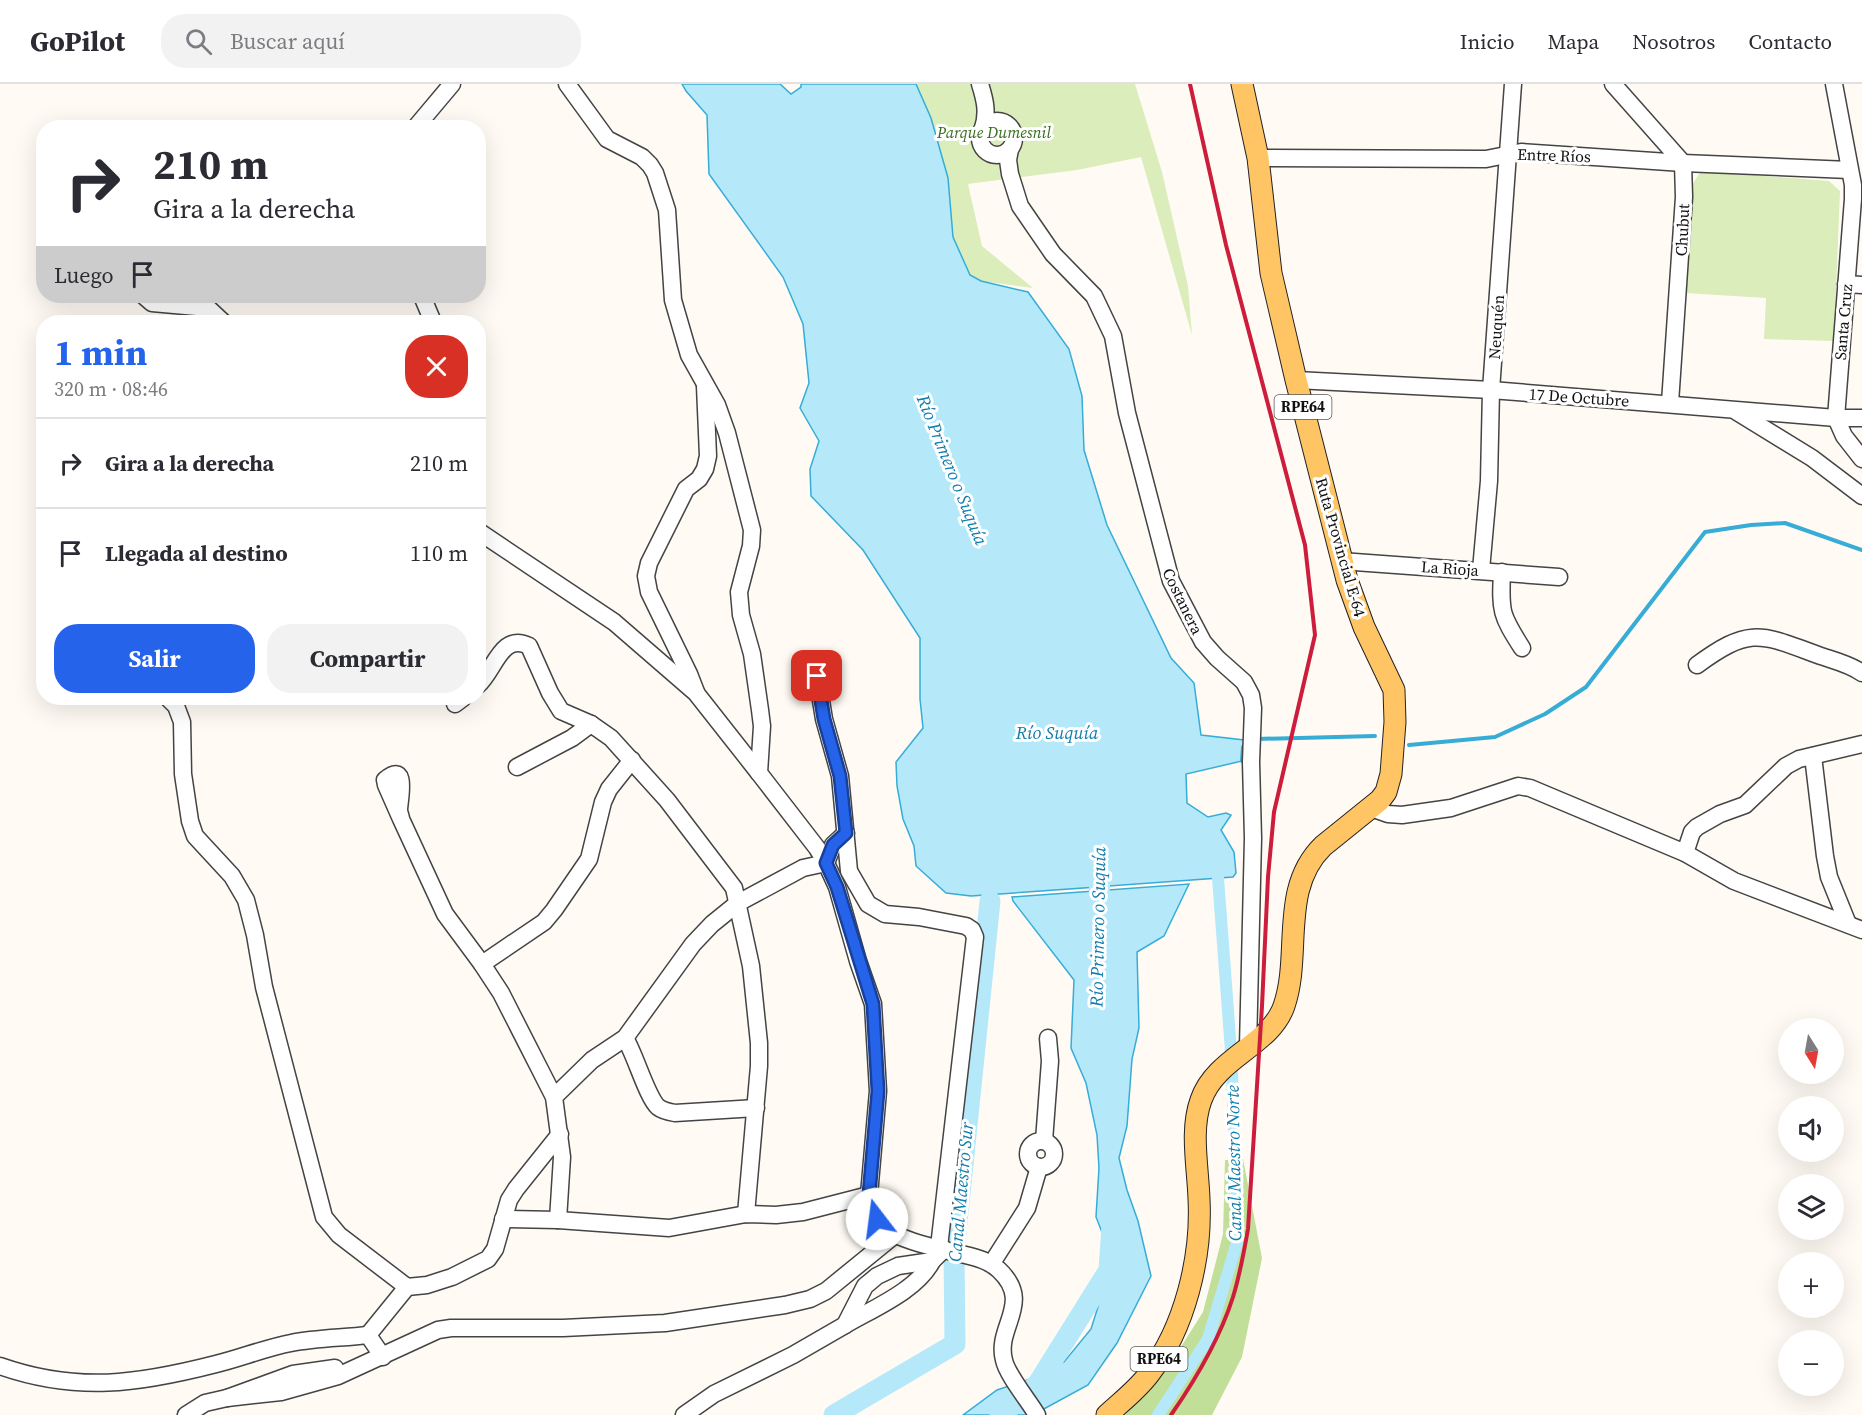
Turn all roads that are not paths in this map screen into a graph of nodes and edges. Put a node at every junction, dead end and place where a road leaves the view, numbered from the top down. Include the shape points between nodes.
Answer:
1 (452, 84) edge
2 (567, 84) edge
3 (980, 84) edge
4 (1242, 84) edge
5 (1513, 84) edge
6 (1613, 84) edge
7 (1834, 84) edge
8 (986, 103) junction
9 (422, 120) edge
10 (1001, 122) junction
11 (983, 128) junction
12 (1010, 149) junction
13 (1509, 153) junction
14 (994, 155) junction
15 (1258, 158) junction
16 (1683, 163) junction
17 (1849, 170) junction
18 (1010, 174) junction
19 (1854, 284) edge
20 (152, 303) edge
21 (216, 315) edge
22 (1296, 380) junction
23 (705, 384) junction
24 (1491, 390) junction
25 (1670, 403) junction
26 (1734, 410) junction
27 (1836, 418) junction
28 (1862, 418) edge
29 (1862, 459) edge
30 (1862, 496) edge
31 (486, 536) edge
32 (1341, 561) junction
33 (1482, 570) junction
34 (1502, 572) junction
35 (1559, 577) dead end
36 (1522, 648) dead end
37 (1697, 665) dead end
38 (1862, 673) edge
39 (486, 674) edge
40 (817, 676) dead end
41 (696, 693) junction
42 (175, 705) edge
43 (591, 724) junction
44 (1862, 744) edge
45 (1813, 756) junction
46 (632, 760) junction
47 (517, 767) dead end
48 (759, 773) junction
49 (1371, 808) junction
50 (401, 819) dead end
51 (846, 833) junction
52 (1685, 854) junction
53 (826, 863) junction
54 (738, 903) junction
55 (1855, 927) edge
56 (482, 964) junction
57 (625, 1038) junction
58 (1048, 1038) dead end
59 (1248, 1047) junction
60 (554, 1097) junction
61 (756, 1108) junction
62 (560, 1134) junction
63 (869, 1195) junction
64 (746, 1214) junction
65 (503, 1219) junction
66 (558, 1220) junction
67 (896, 1234) junction
68 (938, 1252) junction
69 (992, 1263) junction
70 (407, 1287) junction
71 (845, 1325) junction
72 (368, 1335) junction
73 (383, 1356) junction
74 (0, 1366) edge
75 (186, 1415) edge
76 (684, 1415) edge
77 (1037, 1415) edge
78 (1107, 1415) edge

1 - 9 street
2 - 23 street via 607,140 642,157 655,173 667,210 673,300 689,355
3 - 8 street, Costanera
4 - 15 main road, Ruta Provincial E-64 / RPE64
5 - 13 street, Neuquén
6 - 16 street
7 - 17 street, Santa Cruz
8 - 10 street, Costanera
8 - 11 street, Costanera
10 - 11 street
10 - 12 street, Costanera via 1009,126 1014,136
11 - 14 street, Costanera via 979,137 982,147
12 - 14 street
12 - 18 street, Costanera
13 - 15 street, Entre Ríos via 1486,159
13 - 16 street, Entre Ríos
13 - 24 street, Neuquén
14 - 18 street, Costanera
15 - 22 main road, Ruta Provincial E-64 / RPE64 via 1271,273
16 - 17 street, Entre Ríos
16 - 25 street, Chubut
17 - 19 street, Santa Cruz via 1853,185
18 - 59 street, Costanera via 1020,206 1038,234 1101,308 1116,347 1127,413 1171,581 1210,651 1249,688 1253,708 1253,838
19 - 27 street, Santa Cruz
20 - 21 street via 208,308
22 - 24 street, 17 De Octubre
22 - 32 main road, Ruta Provincial E-64 / RPE64
23 - 41 street via 705,469 686,489 646,576 649,592
23 - 48 street via 727,433 752,530 739,592 762,726
24 - 25 street, 17 De Octubre
24 - 33 street, Neuquén
25 - 26 street, 17 De Octubre
26 - 27 street, 17 De Octubre
26 - 30 street via 1812,458
27 - 28 street, 17 De Octubre
27 - 29 street
31 - 41 street via 614,622
32 - 33 street, La Rioja
32 - 49 main road, Ruta Provincial E-64 / RPE64 via 1364,627 1391,682 1395,701 1391,774 1386,792
33 - 34 street, La Rioja
34 - 35 street, La Rioja
34 - 36 street via 1503,618
37 - 38 street via 1739,640 1762,636
39 - 43 street via 504,648 520,641 529,646 561,711
40 - 51 street via 840,776
41 - 48 street
42 - 70 street via 182,722 183,774 190,821 195,836 232,876 246,900 264,987 324,1217 339,1235
43 - 46 street
43 - 47 street
44 - 45 street
45 - 52 street via 1786,766 1745,805 1697,827
45 - 55 street via 1830,877
46 - 54 street via 696,836 734,888
46 - 56 street via 606,795 589,859 554,910 544,922
48 - 53 street
49 - 52 street via 1402,815 1451,808 1518,786
49 - 59 main road, Ruta Provincial E-64 / RPE64 via 1323,846 1305,870 1296,904 1284,1006 1272,1026
50 - 56 street via 445,914
51 - 53 street via 833,845
51 - 68 street via 849,871 868,904 885,914 966,927 975,938
52 - 55 street via 1734,881
53 - 54 street via 803,868
53 - 63 street via 873,1004 878,1091
54 - 57 street via 693,944
54 - 61 street via 751,966 759,1043
56 - 60 street
57 - 60 street via 592,1059
57 - 61 street via 652,1098 666,1111
58 - 69 street via 1044,1141 1029,1149 1029,1158 1039,1167 1027,1208
59 - 78 main road, Ruta Provincial E-64 / RPE64 via 1210,1081 1198,1111 1199,1223 1180,1318 1147,1377
60 - 62 street
61 - 64 street
62 - 65 street via 516,1189
62 - 66 street
63 - 64 street via 788,1214
63 - 67 street via 877,1219
64 - 66 street via 669,1228
65 - 66 street
65 - 70 street via 495,1250 488,1259 452,1277
67 - 68 street
67 - 73 street via 826,1291 794,1303 664,1323 451,1328 428,1334
68 - 69 street
68 - 71 street via 910,1287
68 - 71 street via 877,1276 865,1286
69 - 77 street via 1009,1281 1014,1298 1003,1346 1005,1365
70 - 72 street
71 - 76 street via 714,1394
72 - 73 street
72 - 74 street via 291,1343 214,1365 121,1383 55,1381
73 - 75 street via 296,1389 205,1403

